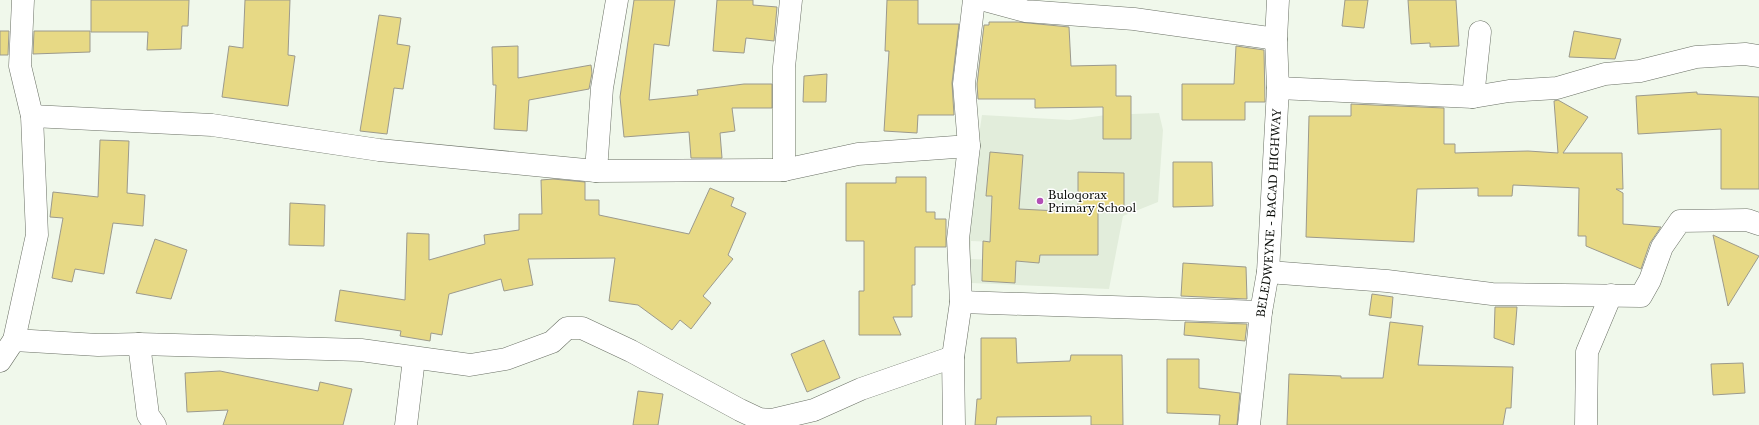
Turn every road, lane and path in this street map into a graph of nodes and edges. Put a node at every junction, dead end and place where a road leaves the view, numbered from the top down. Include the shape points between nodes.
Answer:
1 (23, 0) edge
2 (618, 0) edge
3 (791, 0) edge
4 (974, 0) edge
5 (984, 0) edge
6 (1278, 0) edge
7 (1480, 32) dead end
8 (1276, 39) junction
9 (1759, 56) edge
10 (1278, 88) junction
11 (1473, 96) junction
12 (32, 116) junction
13 (969, 146) junction
14 (596, 170) junction
15 (784, 170) junction
16 (1759, 224) edge
17 (1268, 272) junction
18 (1611, 296) junction
19 (961, 302) junction
20 (1261, 312) junction
21 (14, 340) junction
22 (139, 344) junction
23 (954, 357) junction
24 (414, 359) junction
25 (0, 361) edge
26 (155, 425) edge
27 (406, 425) edge
28 (954, 425) edge
29 (1249, 425) edge
30 (1586, 425) edge

1 - 12 street via 20,66
2 - 14 street via 602,88
3 - 15 street via 784,67
4 - 13 street via 964,84
5 - 8 street via 1025,11 1134,18
6 - 8 street, BELEDWEYNE - BACAD HIGHWAY
7 - 11 street
8 - 10 street, BELEDWEYNE - BACAD HIGHWAY
9 - 11 street via 1744,54 1696,57 1640,71 1605,74 1557,88
10 - 11 street
10 - 17 street, BELEDWEYNE - BACAD HIGHWAY
12 - 14 street via 212,124 379,150
12 - 21 street via 37,235
13 - 15 street via 858,154
13 - 19 street via 958,239
14 - 15 street
16 - 18 street via 1747,220 1680,221 1662,247 1641,296
17 - 18 street via 1387,281 1492,294
17 - 20 street, BELEDWEYNE - BACAD HIGHWAY
18 - 30 street via 1588,352
19 - 20 street
19 - 23 street
20 - 29 street, BELEDWEYNE - BACAD HIGHWAY
21 - 22 street via 98,345
21 - 25 street
22 - 24 street via 361,350
22 - 26 street via 148,415
23 - 24 street via 861,389 814,410 772,420 759,419 740,410 631,351 582,328 568,328 552,342 506,359 470,365
23 - 28 street
24 - 27 street

